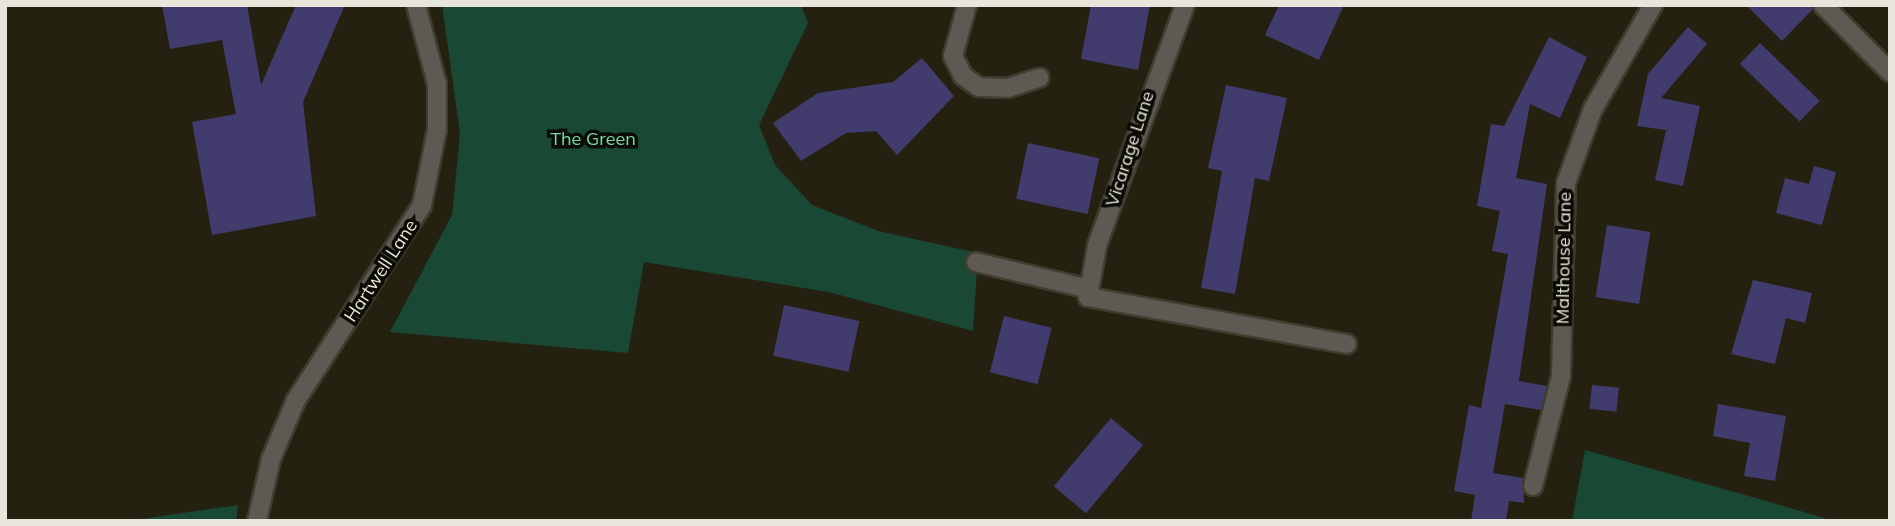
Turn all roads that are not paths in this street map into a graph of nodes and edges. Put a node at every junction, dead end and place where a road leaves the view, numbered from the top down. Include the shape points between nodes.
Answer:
1 (416, 5) edge
2 (967, 5) edge
3 (1185, 5) edge
4 (1653, 5) edge
5 (1824, 5) edge
6 (1890, 72) edge
7 (1039, 78) dead end
8 (976, 262) dead end
9 (1088, 293) junction
10 (1347, 344) dead end
11 (1533, 486) dead end
12 (257, 521) edge

1 - 12 street, Hartwell Lane via 437,84 437,129 422,205 296,400 271,459
2 - 7 street via 953,56 963,76 979,87 998,88
3 - 9 street, Vicarage Lane via 1152,84
4 - 11 street, Malthouse Lane via 1593,109 1566,183 1561,376
5 - 6 street
8 - 9 street
9 - 10 street

